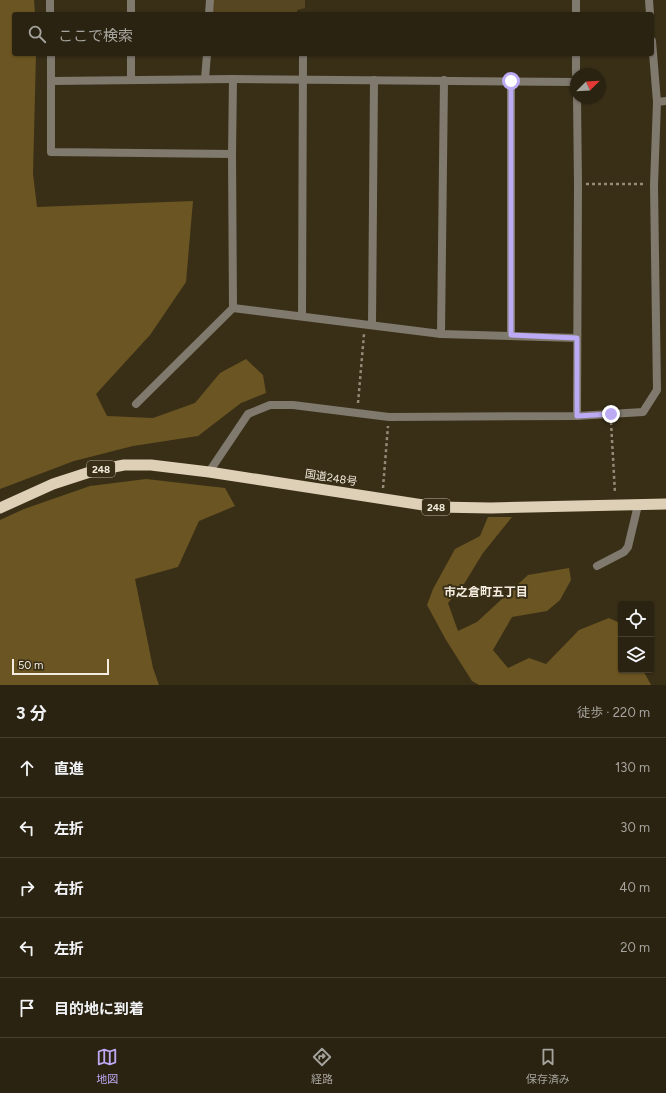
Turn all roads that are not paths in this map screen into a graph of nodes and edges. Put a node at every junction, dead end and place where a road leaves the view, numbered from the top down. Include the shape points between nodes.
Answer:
1 (50, 0) edge
2 (131, 0) edge
3 (210, 0) edge
4 (576, 0) edge
5 (649, 0) edge
6 (50, 12) edge
7 (131, 12) edge
8 (209, 12) edge
9 (576, 12) edge
10 (650, 12) edge
11 (50, 56) edge
12 (131, 56) edge
13 (207, 56) edge
14 (303, 56) edge
15 (576, 56) edge
16 (653, 56) edge
17 (576, 68) edge
18 (131, 79) junction
19 (205, 79) junction
20 (233, 79) junction
21 (302, 79) junction
22 (51, 80) junction
23 (374, 80) junction
24 (444, 80) junction
25 (511, 81) junction
26 (570, 82) edge
27 (666, 101) edge
28 (657, 102) junction
29 (577, 104) edge
30 (232, 154) junction
31 (233, 308) junction
32 (302, 316) junction
33 (368, 324) junction
34 (441, 334) junction
35 (511, 335) junction
36 (577, 338) junction
37 (136, 404) dead end
38 (577, 416) junction
39 (209, 472) junction
40 (666, 504) edge
41 (638, 505) junction
42 (0, 508) edge
43 (597, 566) dead end

1 - 6 street
2 - 7 street
3 - 8 street
4 - 9 street
5 - 10 street
11 - 22 street
12 - 18 street
13 - 19 street
14 - 21 street
15 - 17 street
16 - 28 street
18 - 19 street
18 - 22 street
19 - 20 street
20 - 21 street
20 - 30 street
21 - 23 street
21 - 32 street
22 - 30 street via 51,152
23 - 24 street
23 - 33 street
24 - 25 street
24 - 34 street
25 - 26 street
25 - 35 street
27 - 28 street
28 - 38 street via 654,184 657,390 643,412
29 - 36 street
30 - 31 street
31 - 32 street
31 - 37 street
32 - 33 street
33 - 34 street
34 - 35 street
35 - 36 street
36 - 38 street
38 - 39 street via 389,417 293,405 270,405 248,414
39 - 41 highway, 国道248号 / 248 via 436,507
39 - 42 highway, 国道248号 / 248 via 151,465 124,465 66,480
40 - 41 highway, 国道248号 / 248
41 - 43 street via 628,547 624,552

